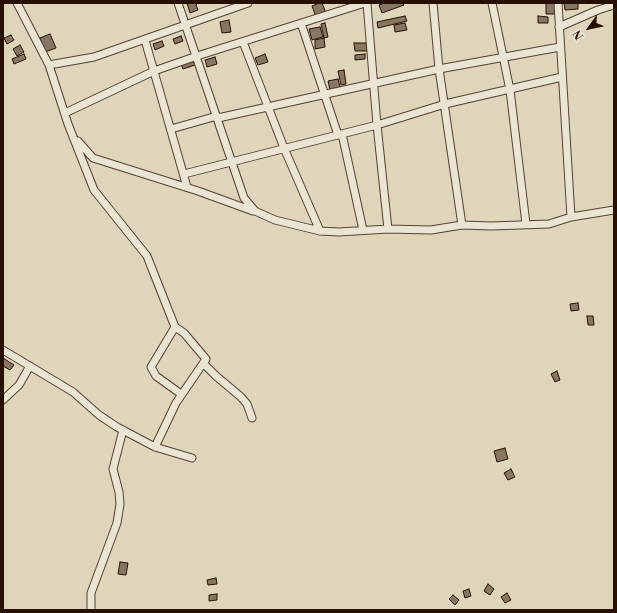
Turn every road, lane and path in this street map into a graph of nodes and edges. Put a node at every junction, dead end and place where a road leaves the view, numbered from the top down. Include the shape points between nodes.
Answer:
1 (17, 3) edge
2 (178, 3) edge
3 (248, 3) edge
4 (366, 3) edge
5 (433, 3) edge
6 (492, 3) edge
7 (558, 3) edge
8 (614, 5) edge
9 (302, 24) junction
10 (185, 25) junction
11 (559, 27) junction
12 (145, 40) junction
13 (243, 42) junction
14 (560, 47) junction
15 (197, 56) junction
16 (502, 56) junction
17 (49, 65) junction
18 (439, 69) junction
19 (154, 71) junction
20 (562, 77) junction
21 (374, 84) junction
22 (510, 90) junction
23 (326, 94) junction
24 (446, 104) junction
25 (269, 105) junction
26 (66, 113) junction
27 (218, 117) junction
28 (376, 125) junction
29 (171, 129) junction
30 (340, 134) junction
31 (75, 138) junction
32 (284, 148) junction
33 (233, 162) junction
34 (184, 174) junction
35 (187, 187) junction
36 (614, 210) edge
37 (255, 211) junction
38 (571, 217) junction
39 (526, 224) junction
40 (462, 225) junction
41 (388, 229) junction
42 (363, 230) junction
43 (320, 231) junction
44 (175, 327) junction
45 (3, 350) edge
46 (204, 364) junction
47 (30, 366) junction
48 (181, 394) junction
49 (3, 400) edge
50 (252, 418) dead end
51 (123, 430) junction
52 (155, 447) junction
53 (192, 458) dead end
54 (91, 610) edge

1 - 17 street
2 - 10 street
3 - 10 street
4 - 9 street
4 - 21 street
5 - 18 street
6 - 16 street
7 - 11 street
8 - 11 street
9 - 13 street
9 - 23 street
10 - 12 street
10 - 15 street
11 - 14 street
12 - 17 street via 94,58
12 - 19 street
13 - 15 street
13 - 25 street
14 - 16 street
14 - 20 street
15 - 19 street
15 - 27 street
16 - 18 street
16 - 22 street
17 - 26 street
18 - 21 street
18 - 24 street
19 - 26 street
19 - 29 street
20 - 22 street
20 - 38 street
21 - 23 street
21 - 28 street
22 - 24 street
22 - 39 street
23 - 25 street
23 - 30 street
24 - 28 street
24 - 40 street
25 - 27 street
25 - 32 street
26 - 31 street
27 - 29 street
27 - 33 street
28 - 30 street
28 - 41 street
29 - 34 street
30 - 32 street
30 - 42 street
31 - 35 street via 93,158
31 - 44 street via 94,190 147,256
32 - 33 street
32 - 43 street
33 - 34 street
33 - 37 street via 244,198
34 - 35 street
35 - 37 street
36 - 38 street
37 - 43 street via 275,220
38 - 39 street via 549,224
39 - 40 street
40 - 41 street via 431,230
41 - 42 street
42 - 43 street
44 - 46 street via 184,333 206,360
44 - 48 street via 151,367 156,376
45 - 47 street
46 - 48 street
46 - 50 street via 241,397
47 - 49 street via 19,384
47 - 51 street via 73,392 99,415
48 - 52 street
51 - 52 street
51 - 54 street via 113,469 120,504 117,523 91,594
52 - 53 street

